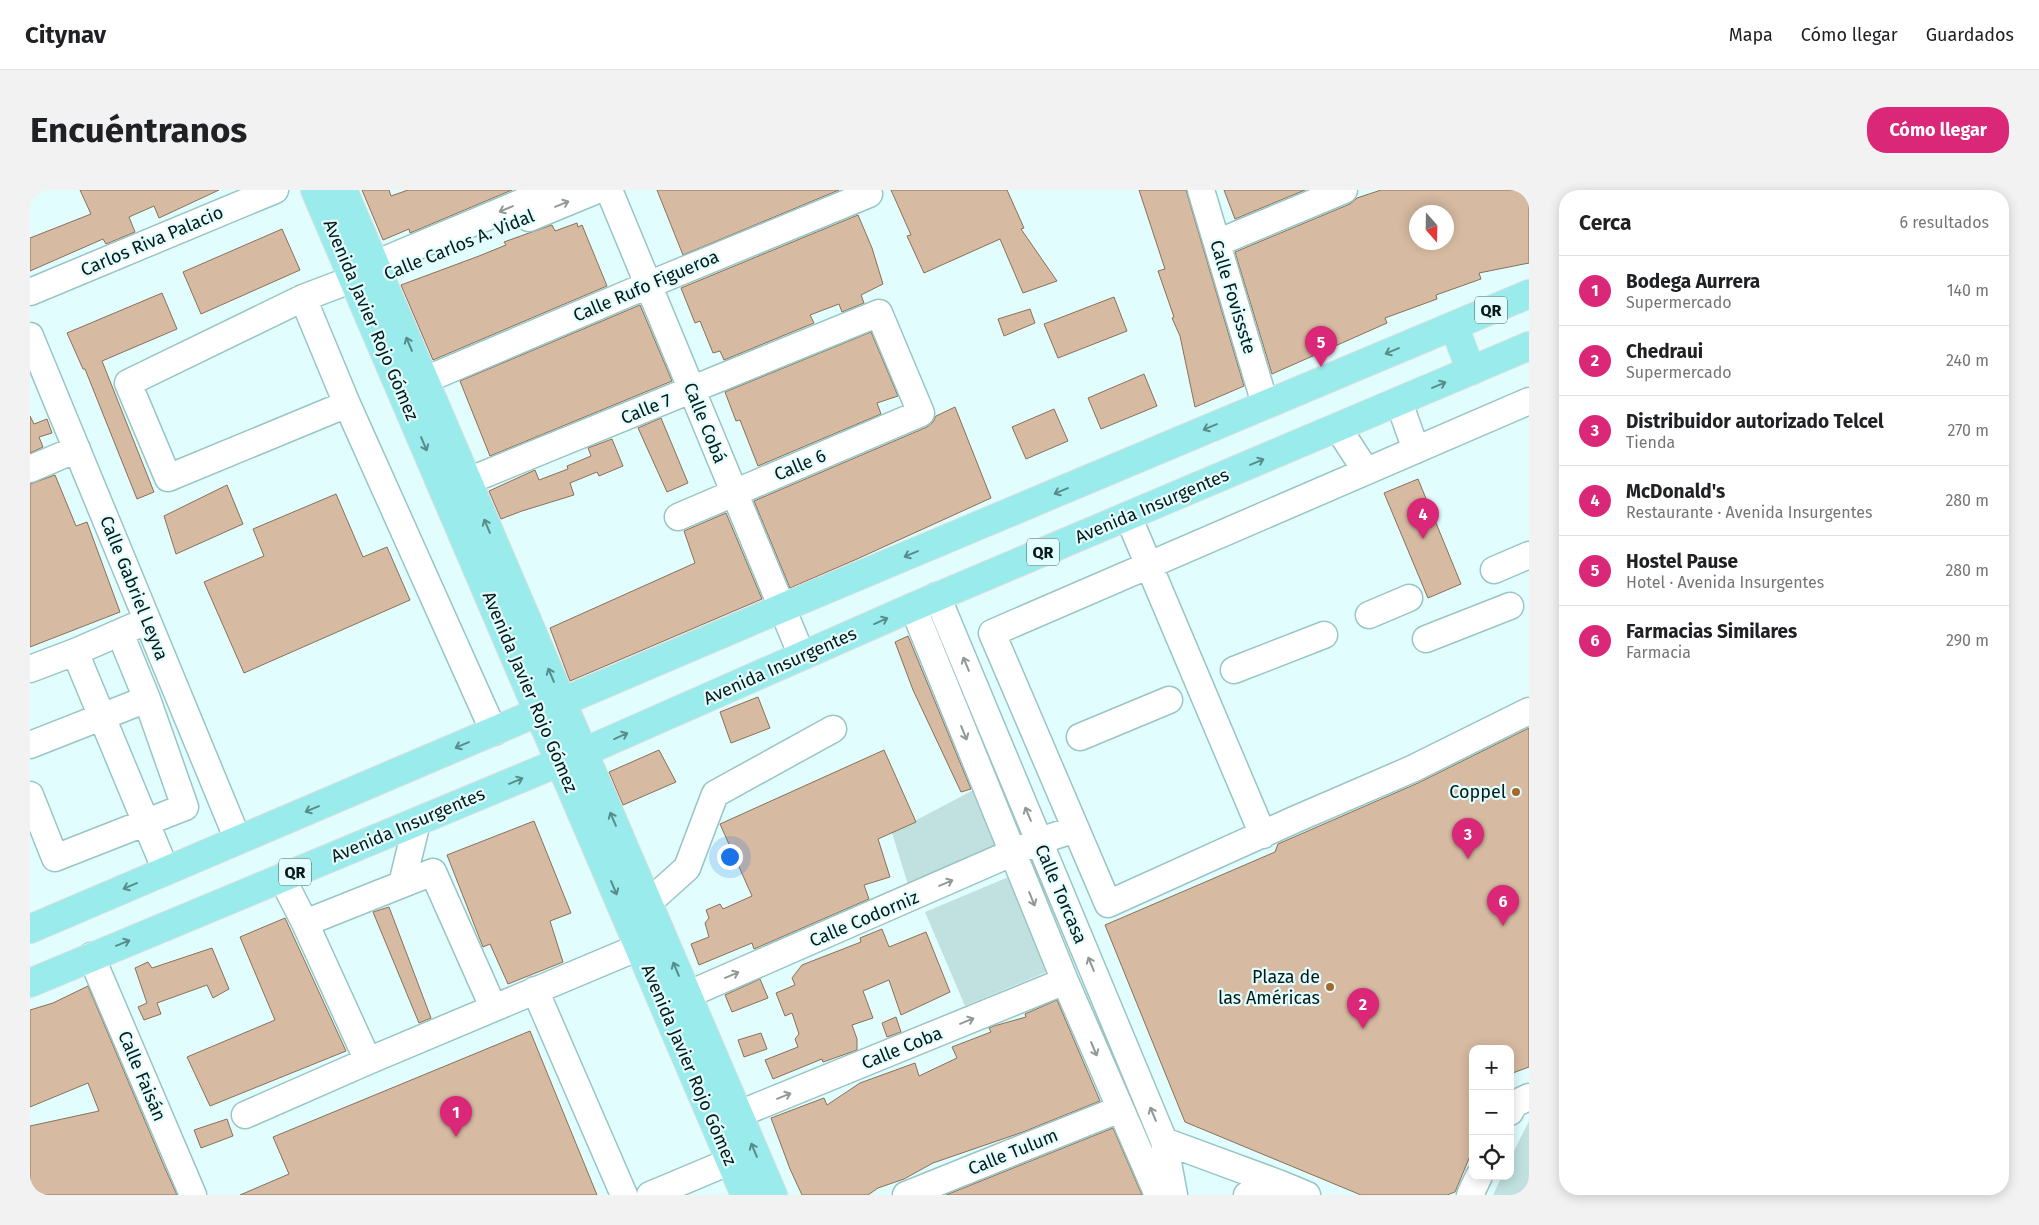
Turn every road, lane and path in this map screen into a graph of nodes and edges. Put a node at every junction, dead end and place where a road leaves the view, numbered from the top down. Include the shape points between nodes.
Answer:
1 (275, 190) edge
2 (315, 190) edge
3 (344, 190) edge
4 (550, 190) edge
5 (597, 190) edge
6 (609, 190) edge
7 (1201, 190) edge
8 (1344, 190) edge
9 (869, 194) dead end
10 (1217, 244) junction
11 (378, 271) junction
12 (353, 279) junction
13 (648, 285) junction
14 (30, 292) edge
15 (1529, 294) edge
16 (303, 298) junction
17 (1454, 326) junction
18 (30, 336) edge
19 (1529, 346) edge
20 (1471, 371) junction
21 (425, 380) junction
22 (692, 391) junction
23 (1529, 401) edge
24 (1399, 402) junction
25 (346, 404) junction
26 (1265, 404) junction
27 (922, 412) joint
28 (1338, 428) junction
29 (77, 450) junction
30 (1416, 450) junction
31 (30, 469) edge
32 (1366, 471) junction
33 (468, 481) junction
34 (734, 493) junction
35 (1128, 516) junction
36 (678, 517) dead end
37 (1529, 555) edge
38 (1148, 565) junction
39 (1494, 570) dead end
40 (1409, 598) dead end
41 (925, 602) junction
42 (1510, 606) dead end
43 (782, 608) junction
44 (1370, 615) dead end
45 (147, 621) junction
46 (120, 633) junction
47 (1324, 635) dead end
48 (1426, 639) dead end
49 (75, 652) junction
50 (802, 656) junction
51 (30, 669) edge
52 (1234, 670) dead end
53 (147, 699) junction
54 (1169, 700) dead end
55 (551, 708) junction
56 (1529, 711) edge
57 (102, 717) junction
58 (833, 729) dead end
59 (494, 732) junction
60 (1080, 737) dead end
61 (30, 745) edge
62 (1044, 756) junction
63 (572, 757) junction
64 (1010, 770) junction
65 (983, 780) junction
66 (30, 795) edge
67 (417, 822) junction
68 (146, 823) junction
69 (1076, 830) junction
70 (1262, 835) junction
71 (238, 840) junction
72 (1039, 841) junction
73 (1014, 854) junction
74 (166, 871) junction
75 (282, 878) junction
76 (402, 884) junction
77 (648, 903) junction
78 (305, 923) junction
79 (30, 929) edge
80 (639, 946) junction
81 (91, 956) junction
82 (1065, 981) junction
83 (30, 983) edge
84 (535, 990) junction
85 (688, 994) junction
86 (493, 1007) junction
87 (368, 1061) junction
88 (1529, 1098) edge
89 (1514, 1104) edge
90 (1120, 1109) junction
91 (739, 1114) junction
92 (245, 1115) dead end
93 (1164, 1141) junction
94 (731, 1161) junction
95 (1477, 1180) edge
96 (1278, 1183) junction
97 (661, 1193) edge
98 (193, 1195) edge
99 (624, 1195) edge
100 (745, 1195) edge
101 (773, 1195) edge
102 (906, 1195) edge
103 (1158, 1195) edge
104 (1174, 1195) edge
105 (1247, 1195) edge
106 (1307, 1195) edge
107 (1470, 1195) edge

1 - 14 street, Carlos Riva Palacio
2 - 12 main road, Avenida Javier Rojo Gómez
3 - 11 main road, Avenida Javier Rojo Gómez
4 -> 11 street, Calle Carlos A. Vidal
11 -> 5 street, Calle Carlos A. Vidal
6 - 13 street, Calle Cobá
7 - 10 street, Calle Fovissste
8 - 10 street
9 - 13 street, Calle Rufo Figueroa
10 - 26 street, Calle Fovissste
11 - 12 street, Calle Carlos A. Vidal
21 -> 11 main road, Avenida Javier Rojo Gómez
12 - 16 street, Calle Carlos A. Vidal
12 -> 55 main road, Avenida Javier Rojo Gómez
13 - 21 street, Calle Rufo Figueroa
13 - 22 street, Calle Cobá
15 - 17 main road, QR
16 - 25 street
16 - 25 street, Calle Carlos A. Vidal via 128,383 168,478
17 - 20 main road
17 -> 26 main road, QR
18 - 29 street, Calle Gabriel Leyva
19 - 20 main road, Avenida Insurgentes / QR
24 -> 20 main road, Avenida Insurgentes / QR
21 - 33 main road, Avenida Javier Rojo Gómez
22 - 27 street, Calle 7 via 879,313
22 - 33 street, Calle 7
22 - 34 street, Calle Cobá
23 - 30 street
24 - 28 main road, Avenida Insurgentes / QR
24 - 30 street
25 - 59 street
26 -> 43 main road, QR
27 - 34 street, Calle 6
28 - 32 street
35 -> 28 main road, Avenida Insurgentes / QR
29 - 31 street
29 - 45 street, Calle Gabriel Leyva
30 - 32 street
32 - 38 street
55 -> 33 main road, Avenida Javier Rojo Gómez
34 - 36 street, Calle 6
34 - 43 street, Calle Cobá
35 - 38 street
35 - 41 main road, Avenida Insurgentes / QR
37 - 39 street
38 - 62 street via 992,633
38 - 70 street
40 - 44 street
50 -> 41 main road, Avenida Insurgentes / QR
64 -> 41 street, Calle Torcasa
41 -> 65 street, Calle Torcasa
42 - 48 street
43 - 50 street, Calle Cobá
43 - 55 main road, QR
45 - 46 street
45 - 71 street, Calle Gabriel Leyva
46 - 49 street
46 - 53 street
47 - 52 street
49 - 51 street
49 - 57 street
63 -> 50 main road, Avenida Insurgentes / QR
53 - 57 street
53 - 68 street via 186,807
54 - 60 street
55 - 59 main road, QR
55 - 63 main road, Avenida Javier Rojo Gómez
56 - 70 street via 1412,769
57 - 61 street
57 - 68 street
58 - 77 street via 715,794 687,868
59 -> 71 main road, QR
62 - 64 street
62 - 69 street
67 -> 63 main road, Avenida Insurgentes / QR
77 -> 63 main road, Avenida Javier Rojo Gómez
63 -> 80 main road, Avenida Javier Rojo Gómez
64 - 65 street
72 -> 64 street, Calle Torcasa
65 - 73 street, Calle Torcasa
66 - 68 street via 55,858
67 - 75 main road, Avenida Insurgentes / QR
67 - 76 street
68 - 74 street
69 - 70 street via 1108,904
69 - 72 street, Calle Codorniz
71 - 74 main road, QR
72 - 73 street, Calle Codorniz
93 -> 72 street, Calle Torcasa
73 -> 82 street, Calle Torcasa
85 -> 73 street, Calle Codorniz
74 -> 79 main road, QR
75 - 78 street
81 -> 75 main road, Avenida Insurgentes / QR
76 - 78 street
76 - 86 street via 433,872
85 -> 77 main road, Avenida Javier Rojo Gómez
78 - 87 street
80 - 84 street
80 - 94 main road, Avenida Javier Rojo Gómez
81 - 83 main road, Avenida Insurgentes / QR
81 - 98 street, Calle Faisán
82 -> 90 street, Calle Torcasa
91 -> 82 street, Calle Coba
84 - 86 street
84 - 99 street
85 - 91 main road, Avenida Javier Rojo Gómez
86 - 87 street
87 - 92 street
88 - 89 street
90 - 102 street, Calle Tulum
90 - 103 street, Calle Torcasa
101 -> 91 main road, Avenida Javier Rojo Gómez
93 - 96 street
93 - 104 street, Calle Torcasa
94 - 97 street
94 - 100 main road, Avenida Javier Rojo Gómez
95 - 107 street
96 - 105 street
96 - 106 street

